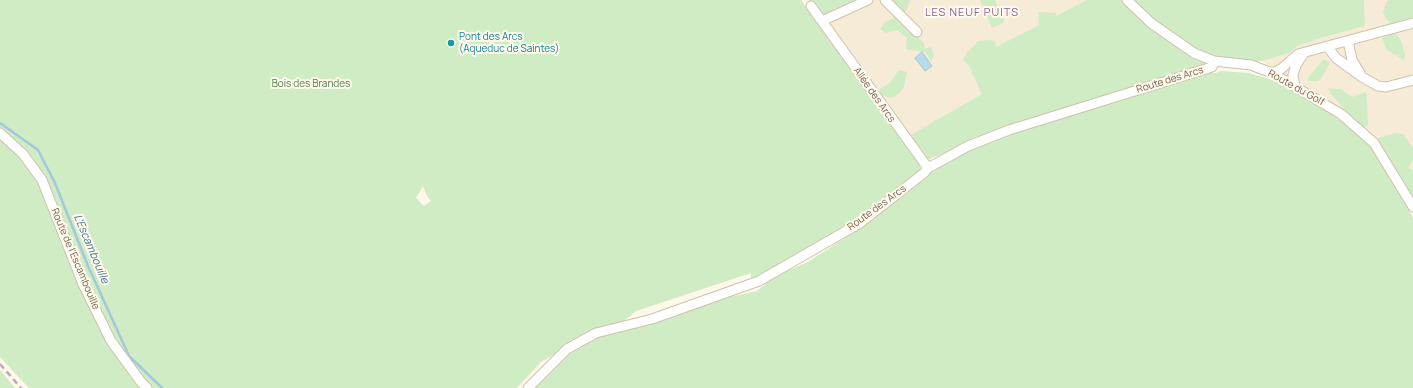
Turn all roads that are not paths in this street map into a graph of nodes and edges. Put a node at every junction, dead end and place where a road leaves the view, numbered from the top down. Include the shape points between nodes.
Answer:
1 (868, 0) edge
2 (885, 0) edge
3 (1127, 0) edge
4 (811, 6) dead end
5 (822, 21) junction
6 (1413, 23) edge
7 (917, 32) dead end
8 (1348, 41) junction
9 (1327, 46) junction
10 (1304, 53) junction
11 (1214, 60) junction
12 (1272, 73) junction
13 (1362, 78) junction
14 (1413, 80) edge
15 (1295, 87) junction
16 (0, 133) edge
17 (928, 168) junction
18 (1413, 207) edge
19 (147, 388) edge
20 (528, 388) edge

1 - 5 street
2 - 7 street
3 - 11 street, Route du Golf via 1151,23 1194,53
4 - 5 street, Allée des Arcs
5 - 17 street, Allée des Arcs
6 - 8 street
8 - 9 street
8 - 13 street via 1352,60
9 - 10 street
9 - 13 street via 1336,58
10 - 12 street via 1298,54 1281,69
10 - 15 street via 1293,75
11 - 12 street, Route du Golf via 1251,65
11 - 17 street, Route des Arcs via 1212,67 1009,130 968,146
12 - 15 street, Route du Golf
13 - 14 street via 1386,87
15 - 18 street, Route du Golf via 1341,114 1374,143
16 - 19 street, Route de l'Escambouille via 23,154 42,180 83,284 111,341
17 - 20 street, Route des Arcs via 860,223 759,280 652,318 596,333 567,349

